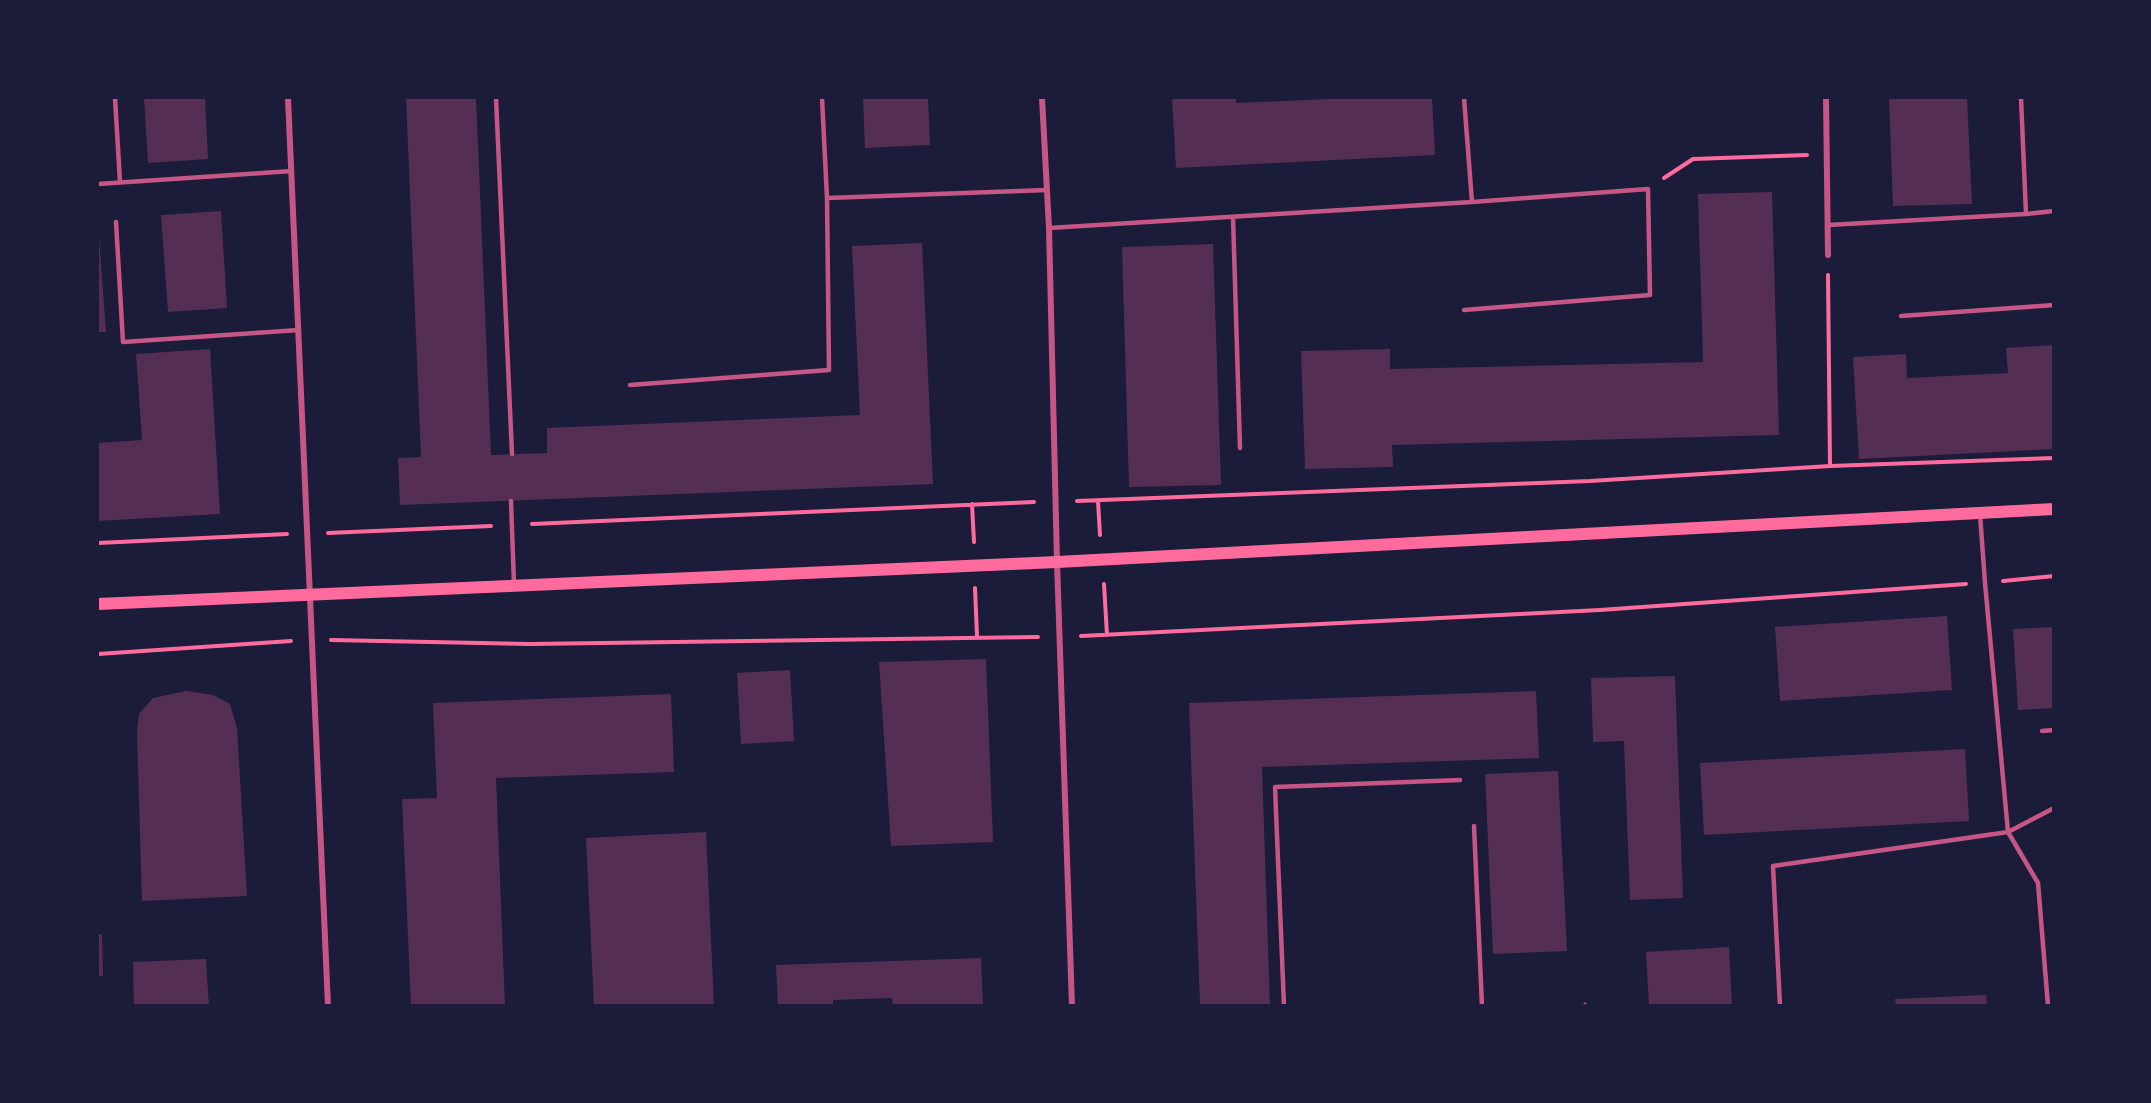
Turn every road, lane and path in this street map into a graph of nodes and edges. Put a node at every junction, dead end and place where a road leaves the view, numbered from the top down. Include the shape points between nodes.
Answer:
1 (115, 98) edge
2 (288, 98) edge
3 (496, 98) edge
4 (822, 98) edge
5 (1042, 98) edge
6 (1464, 98) edge
7 (1826, 98) edge
8 (2021, 98) edge
9 (1827, 154) junction
10 (292, 171) junction
11 (120, 182) junction
12 (98, 184) edge
13 (1648, 189) junction
14 (1047, 190) junction
15 (827, 198) junction
16 (1472, 202) junction
17 (2054, 211) edge
18 (2026, 214) junction
19 (1233, 216) junction
20 (116, 222) dead end
21 (1828, 225) junction
22 (1049, 228) junction
23 (1828, 255) joint
24 (2054, 305) edge
25 (1464, 310) dead end
26 (1901, 316) dead end
27 (299, 330) junction
28 (630, 385) dead end
29 (1240, 448) dead end
30 (512, 454) dead end
31 (2054, 458) edge
32 (1830, 466) junction
33 (511, 501) dead end
34 (1056, 502) junction
35 (2054, 510) edge
36 (1980, 514) junction
37 (512, 525) junction
38 (308, 533) junction
39 (98, 543) edge
40 (1057, 562) junction
41 (2054, 576) edge
42 (1985, 583) junction
43 (514, 586) junction
44 (309, 596) junction
45 (98, 604) edge
46 (1060, 637) junction
47 (313, 640) junction
48 (98, 654) edge
49 (2042, 730) dead end
50 (2054, 730) edge
51 (1460, 780) dead end
52 (2054, 808) edge
53 (1473, 826) dead end
54 (2008, 832) junction
55 (328, 1005) edge
56 (1072, 1005) edge
57 (1284, 1005) edge
58 (1482, 1005) edge
59 (1780, 1005) edge
60 (2048, 1005) edge

1 - 11 lane
2 - 10 street
3 - 30 lane
4 - 15 lane
5 - 14 street
6 - 16 lane
7 - 9 street
8 - 18 lane
9 - 13 path via 1693,159
9 - 21 street
10 - 11 lane
10 - 27 street
11 - 12 lane
13 - 16 lane
13 - 25 lane via 1650,295
14 - 15 lane
14 - 22 street
15 - 28 lane via 829,370
16 - 19 lane
17 - 18 lane
18 - 21 lane
19 - 22 lane
19 - 29 lane
20 - 27 lane via 123,342
21 - 23 street
22 - 34 street
23 - 32 path
24 - 26 lane
27 - 38 street
31 - 32 path
32 - 34 path via 1590,481
33 - 37 lane
34 - 37 path
34 - 40 street
35 - 36 main road
36 - 40 main road
36 - 42 lane
37 - 38 path
37 - 43 lane
38 - 39 path
38 - 44 street
40 - 43 main road
40 - 46 street
41 - 42 path
42 - 46 path via 1600,609
42 - 54 lane
43 - 44 main road
44 - 45 main road
44 - 47 street
46 - 47 path via 530,644
46 - 56 street
47 - 48 path
47 - 55 street
49 - 50 lane
51 - 57 lane via 1275,787
52 - 54 lane
53 - 58 lane
54 - 59 lane via 1773,866
54 - 60 lane via 2038,884

